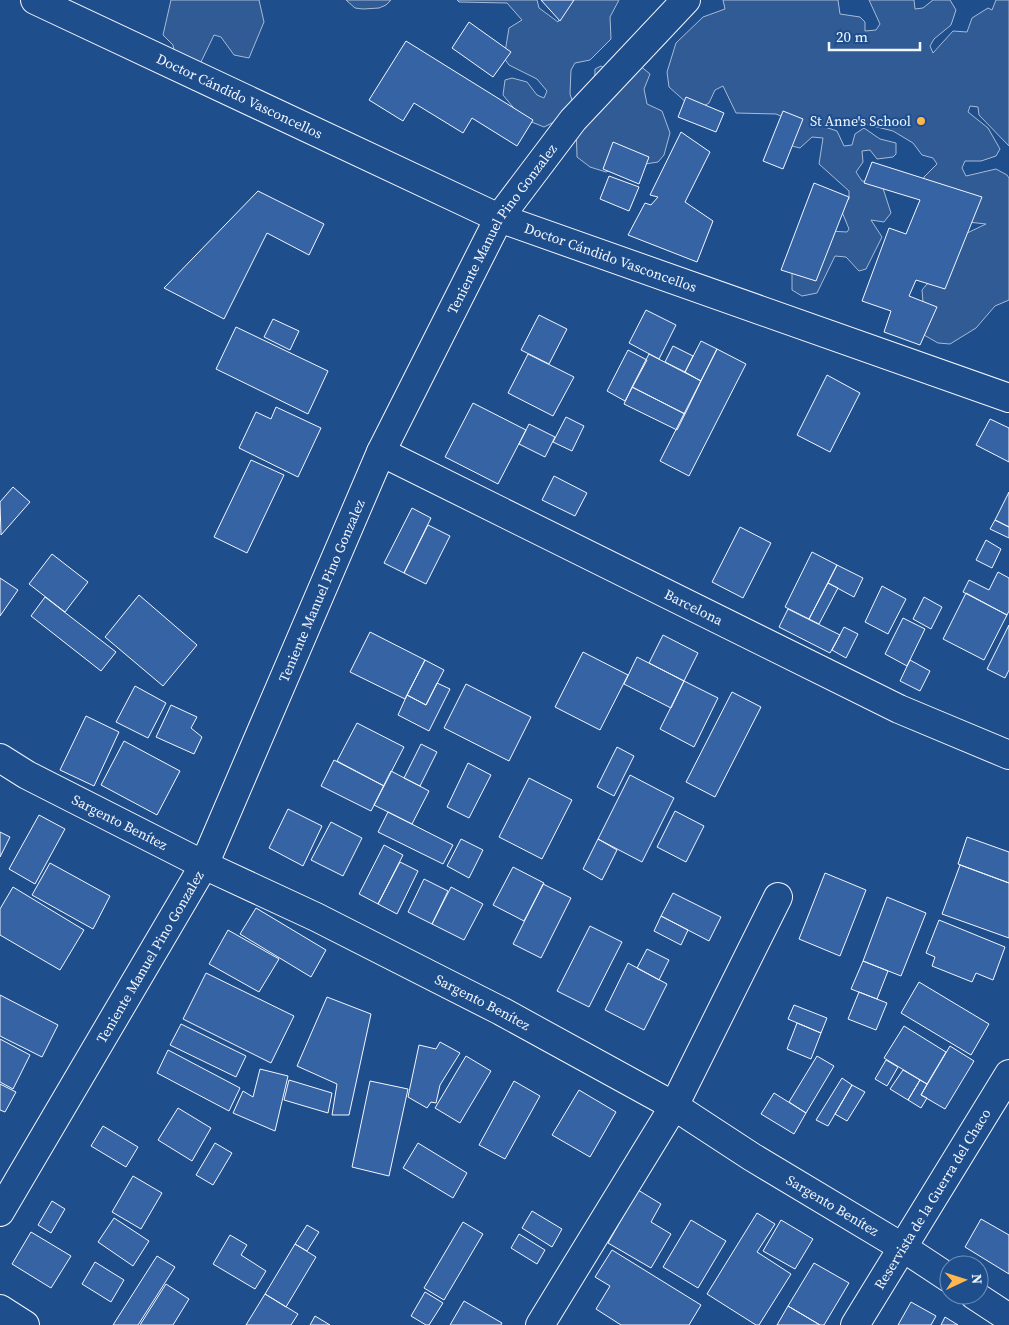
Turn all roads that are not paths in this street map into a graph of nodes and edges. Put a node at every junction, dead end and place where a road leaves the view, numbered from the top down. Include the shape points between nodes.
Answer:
1 (35, 0) edge
2 (686, 0) edge
3 (499, 218) junction
4 (1009, 398) edge
5 (381, 452) junction
6 (1009, 755) edge
7 (0, 758) edge
8 (204, 865) junction
9 (778, 897) dead end
10 (1009, 1074) edge
11 (674, 1106) junction
12 (0, 1212) edge
13 (902, 1247) junction
14 (939, 1271) edge
15 (989, 1305) edge
16 (0, 1309) edge
17 (1009, 1318) edge
18 (25, 1325) edge
19 (540, 1325) edge
20 (855, 1325) edge

1 - 3 street, Doctor Cándido Vasconcellos
2 - 3 street, Teniente Manuel Pino Gonzalez via 573,120
3 - 4 street, Doctor Cándido Vasconcellos
3 - 5 street, Teniente Manuel Pino Gonzalez
5 - 6 street, Barcelona via 899,709
5 - 8 street, Teniente Manuel Pino Gonzalez
7 - 8 street, Sargento Benítez
8 - 11 street, Sargento Benítez via 316,917 501,1011
8 - 12 street, Teniente Manuel Pino Gonzalez
9 - 11 street
10 - 13 street, Reservista de la Guerra del Chaco
11 - 13 street, Sargento Benítez
11 - 19 street
13 - 14 street, Sargento Benítez
13 - 20 street, Reservista de la Guerra del Chaco
15 - 17 street
16 - 18 street

